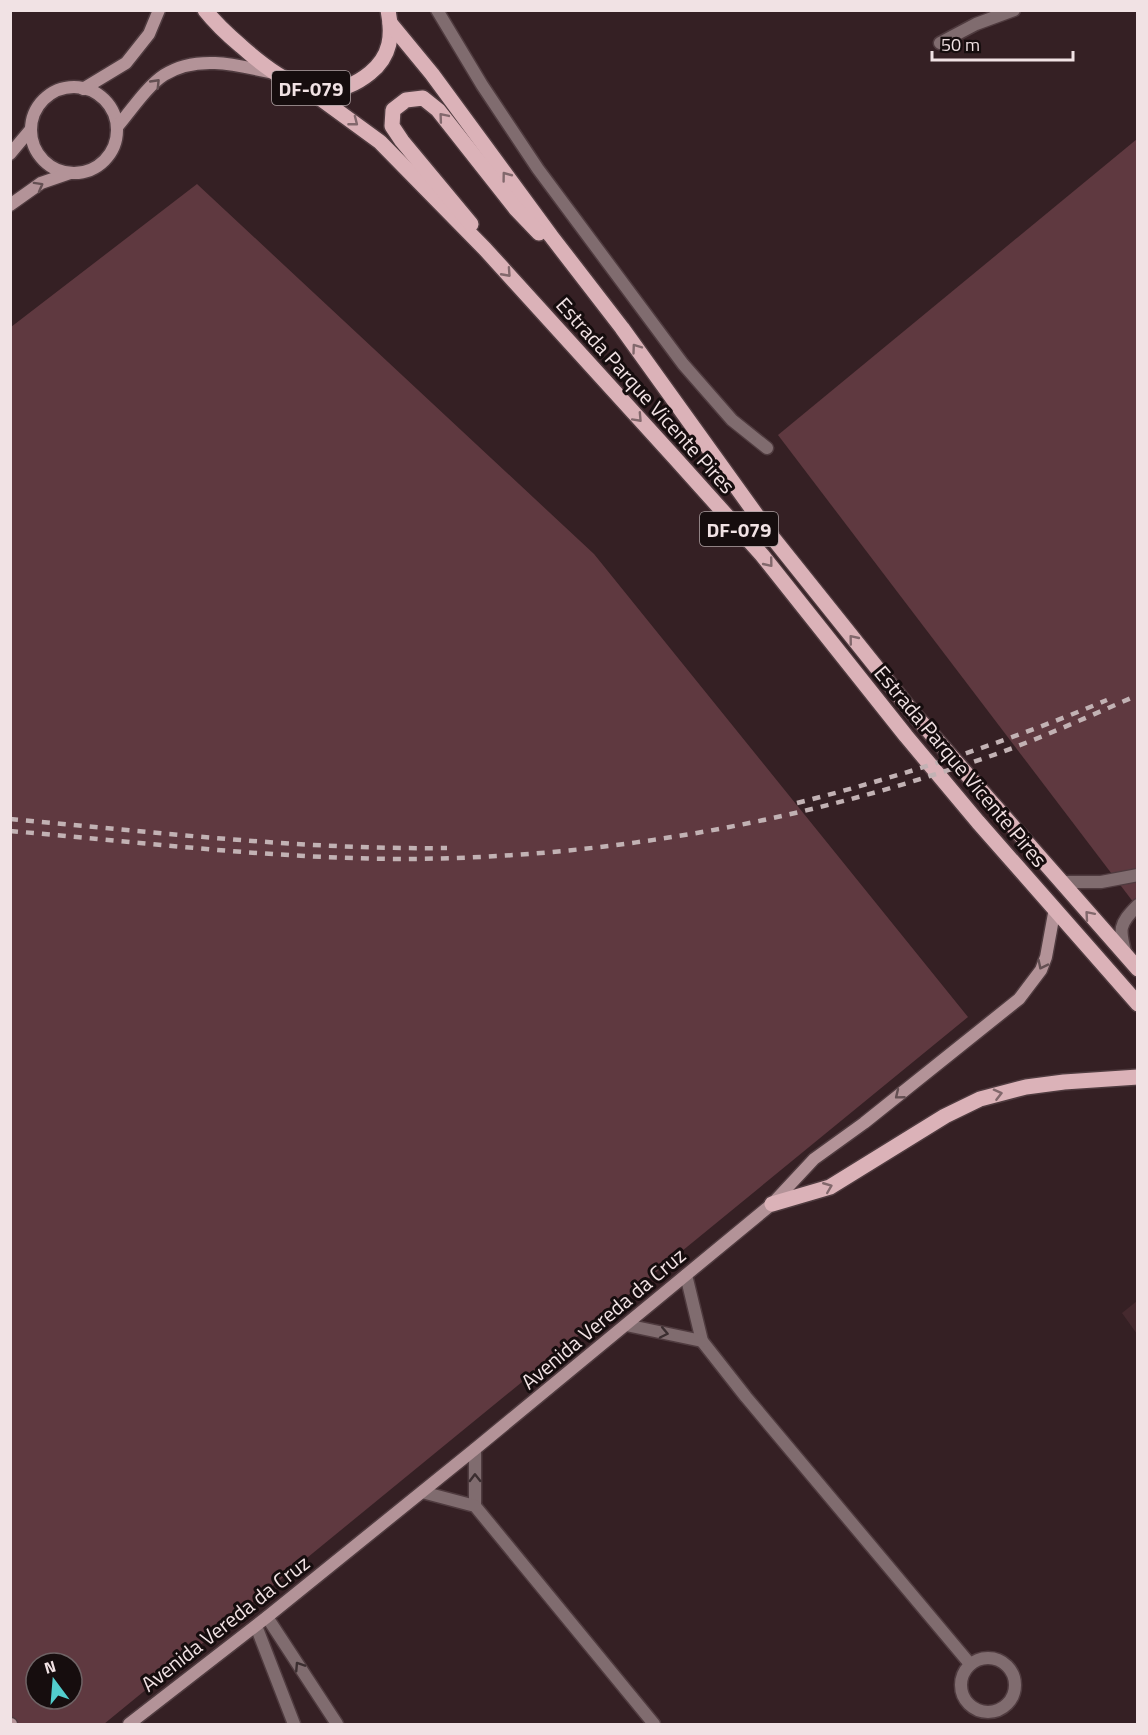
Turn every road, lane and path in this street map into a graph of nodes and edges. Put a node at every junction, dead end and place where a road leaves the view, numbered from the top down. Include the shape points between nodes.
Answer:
1 (159, 10) edge
2 (205, 10) edge
3 (437, 10) edge
4 (978, 10) edge
5 (1014, 10) edge
6 (389, 17) edge
7 (976, 24) junction
8 (940, 43) dead end
9 (273, 74) junction
10 (306, 88) junction
11 (83, 89) junction
12 (117, 127) junction
13 (31, 129) junction
14 (10, 154) edge
15 (70, 173) junction
16 (10, 205) edge
17 (551, 236) junction
18 (485, 249) junction
19 (767, 448) dead end
20 (1137, 875) edge
21 (1061, 882) junction
22 (1137, 905) edge
23 (1055, 908) junction
24 (1132, 964) edge
25 (1137, 1004) edge
26 (1137, 1077) edge
27 (772, 1204) junction
28 (686, 1275) junction
29 (626, 1324) junction
30 (702, 1341) junction
31 (475, 1449) junction
32 (422, 1492) junction
33 (476, 1506) junction
34 (267, 1617) junction
35 (256, 1626) junction
36 (970, 1664) junction
37 (152, 1705) junction
38 (117, 1725) edge
39 (129, 1725) edge
40 (294, 1725) edge
41 (337, 1725) edge
42 (654, 1725) edge

1 - 11 street via 149,34 126,63
2 - 9 main road, DF-079
3 - 19 street via 538,169 683,364 732,420
4 - 7 street
5 - 7 street
6 - 10 main road, DF-079 via 388,51 362,80 326,91
17 -> 6 main road, Estrada Parque Vicente Pires / DF-079
7 - 8 street
9 - 10 main road, DF-079
12 -> 9 street via 164,75 177,69 227,62
10 -> 18 main road, Estrada Parque Vicente Pires / DF-079 via 380,142
11 - 12 street via 107,102
11 - 13 street via 71,88 48,97 33,117
12 - 15 street via 117,139 105,161 83,173
13 - 14 street
13 - 15 street via 36,150 50,166
16 -> 15 street via 41,183
17 -> 18 main road via 534,229 516,209 438,110 423,98 406,100 393,110 392,126 414,158 455,202
21 -> 17 main road, Estrada Parque Vicente Pires / DF-079 via 913,713 780,548
18 -> 23 main road, Estrada Parque Vicente Pires / DF-079 via 762,555 906,736
20 - 21 street via 1101,882
24 -> 21 main road, Estrada Parque Vicente Pires / DF-079
22 - 24 street via 1121,926
23 - 25 main road, Estrada Parque Vicente Pires / DF-079
23 -> 27 street, Avenida Vereda da Cruz via 1041,970 1019,999 814,1159
27 -> 26 main road via 830,1187 980,1098 1026,1087
27 - 28 street, Avenida Vereda da Cruz
28 - 29 street, Avenida Vereda da Cruz
28 - 30 street
29 -> 30 street
29 - 31 street, Avenida Vereda da Cruz
30 - 36 street
31 - 32 street, Avenida Vereda da Cruz
33 -> 31 street
32 - 33 street
32 - 34 street, Avenida Vereda da Cruz
33 - 42 street
34 - 35 street, Avenida Vereda da Cruz
41 -> 34 street
35 - 37 street, Avenida Vereda da Cruz
35 - 40 street
36 - 36 street via 994,1659 1009,1668 1015,1683 1009,1710 981,1711 967,1702 962,1695 961,1678
37 - 38 street
37 - 39 street, Avenida Vereda da Cruz

